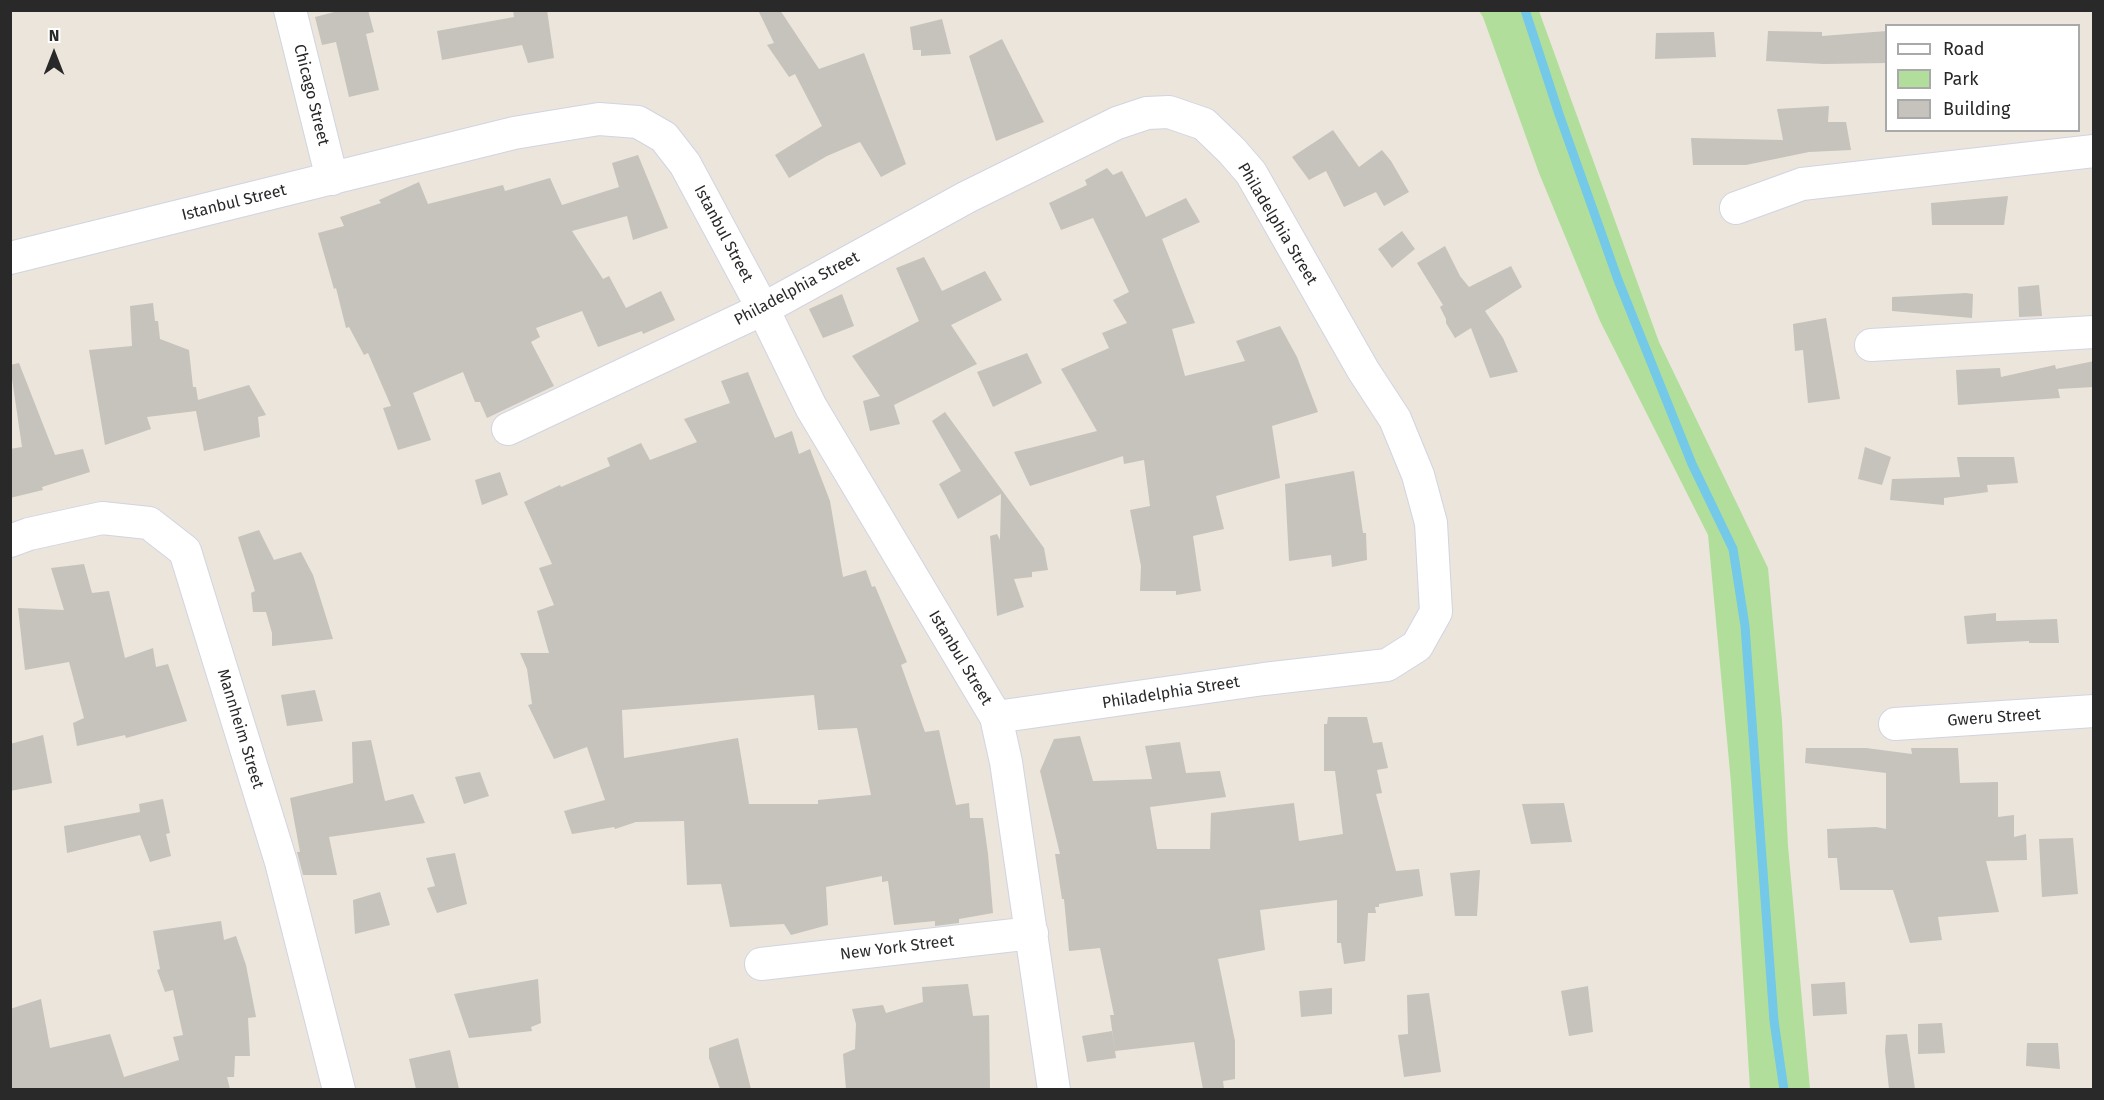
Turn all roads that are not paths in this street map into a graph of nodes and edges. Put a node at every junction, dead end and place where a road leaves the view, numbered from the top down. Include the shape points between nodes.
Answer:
1 (290, 10) edge
2 (2094, 151) edge
3 (332, 178) junction
4 (1736, 208) dead end
5 (10, 258) edge
6 (763, 309) junction
7 (2094, 332) edge
8 (1871, 345) dead end
9 (508, 429) dead end
10 (10, 541) edge
11 (2094, 711) edge
12 (996, 717) junction
13 (1895, 724) dead end
14 (1032, 933) junction
15 (761, 964) dead end
16 (339, 1089) edge
17 (1054, 1089) edge

1 - 3 street, Chicago Street
2 - 4 street via 1802,184
3 - 5 street, Istanbul Street
3 - 6 street, Istanbul Street via 541,128 599,119 638,122 664,137 685,164
6 - 9 street, Philadelphia Street
6 - 12 street, Istanbul Street via 811,407
6 - 12 street, Philadelphia Street via 967,197 1117,123 1147,113 1169,112 1204,124 1251,173 1395,419 1418,475 1431,523 1436,612 1417,646 1387,665
7 - 8 street
10 - 16 street, Mannheim Street via 102,518 149,523 185,551 281,862
11 - 13 street, Gweru Street
12 - 14 street, Istanbul Street
14 - 15 street, New York Street
14 - 17 street, Istanbul Street

